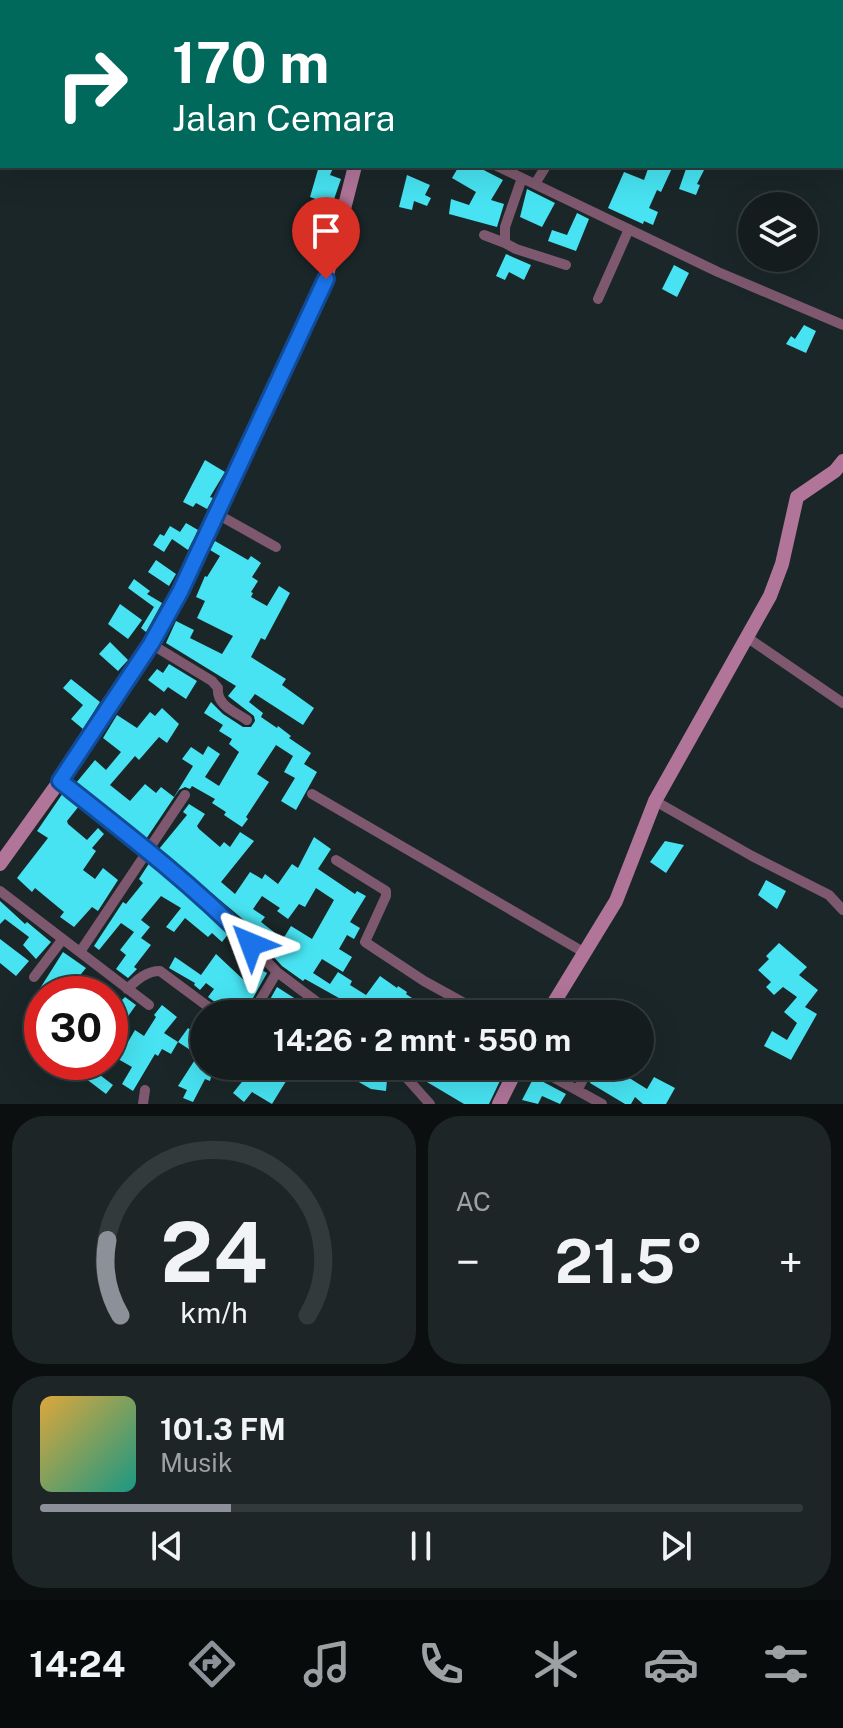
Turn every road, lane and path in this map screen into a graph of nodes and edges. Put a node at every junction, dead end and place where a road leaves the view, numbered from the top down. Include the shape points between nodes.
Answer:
1 (354, 168) edge
2 (501, 168) edge
3 (545, 168) edge
4 (522, 178) junction
5 (535, 184) junction
6 (629, 229) junction
7 (484, 235) dead end
8 (505, 243) junction
9 (566, 265) dead end
10 (598, 299) dead end
11 (843, 325) edge
12 (843, 461) edge
13 (217, 514) junction
14 (276, 547) dead end
15 (748, 638) junction
16 (151, 644) junction
17 (843, 703) edge
18 (247, 720) dead end
19 (60, 781) junction
20 (312, 794) dead end
21 (185, 795) dead end
22 (655, 801) junction
23 (147, 849) junction
24 (336, 860) dead end
25 (0, 864) edge
26 (0, 891) edge
27 (843, 910) edge
28 (62, 940) junction
29 (80, 952) junction
30 (585, 953) junction
31 (277, 972) junction
32 (35, 976) edge
33 (110, 976) edge
34 (128, 988) edge
35 (128, 990) edge
36 (199, 1000) edge
37 (260, 1000) edge
38 (314, 1000) edge
39 (459, 1000) edge
40 (555, 1000) edge
41 (149, 1005) dead end
42 (409, 1080) edge
43 (511, 1080) edge
44 (560, 1080) edge
45 (583, 1080) edge
46 (578, 1089) junction
47 (145, 1090) dead end
48 (143, 1104) edge
49 (430, 1104) edge
50 (499, 1104) edge
51 (602, 1104) edge

1 - 13 street via 326,279
2 - 4 street
3 - 5 street
4 - 5 street
4 - 8 street via 505,227
5 - 6 street
6 - 10 street
6 - 11 street
7 - 8 street
8 - 9 street
12 - 15 street via 797,497 782,564
13 - 14 street
13 - 16 street
15 - 17 street
15 - 22 street
16 - 18 street via 212,681 221,702
16 - 19 street
19 - 23 street
19 - 25 street
20 - 30 street
21 - 23 street
22 - 27 street via 819,889
22 - 30 street via 622,889
23 - 29 street
23 - 31 street via 210,902
24 - 39 street via 386,891 365,942
26 - 28 street
28 - 29 street
28 - 32 street
29 - 33 street
30 - 40 street
31 - 37 street
31 - 38 street
34 - 36 street via 141,976 160,971
35 - 41 street
42 - 49 street
43 - 50 street
44 - 46 street
45 - 46 street
46 - 51 street
47 - 48 street

